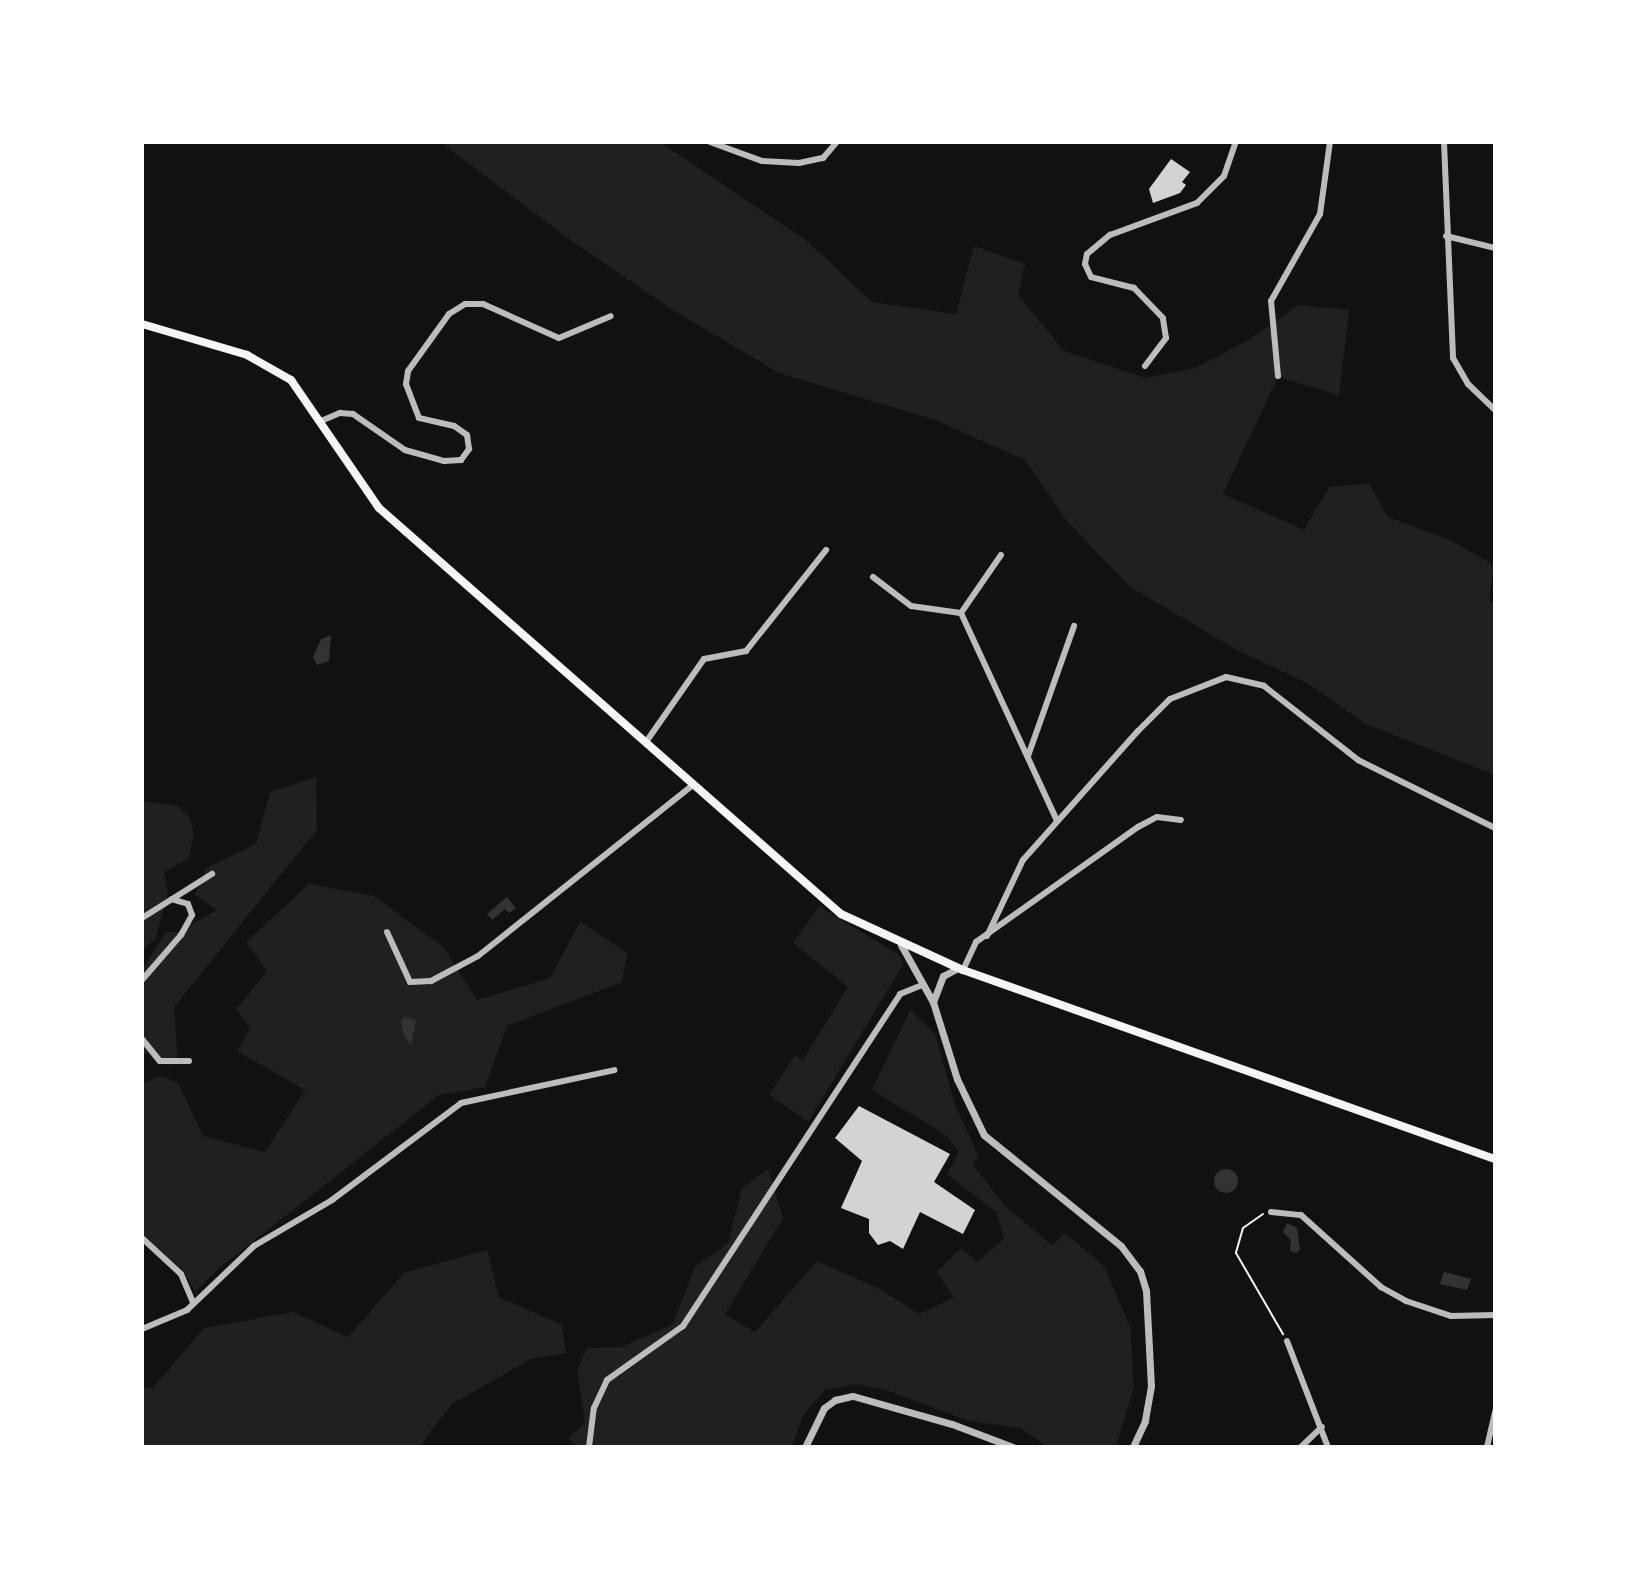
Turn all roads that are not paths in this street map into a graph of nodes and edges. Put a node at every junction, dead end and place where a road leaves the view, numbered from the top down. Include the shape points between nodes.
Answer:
1 (710, 142) edge
2 (837, 142) edge
3 (1237, 142) edge
4 (1330, 142) edge
5 (1444, 142) edge
6 (1446, 236) junction
7 (1495, 248) edge
8 (611, 316) dead end
9 (142, 324) edge
10 (1145, 366) dead end
11 (1278, 376) dead end
12 (1495, 410) edge
13 (321, 421) junction
14 (826, 550) dead end
15 (1001, 555) dead end
16 (873, 577) dead end
17 (961, 613) junction
18 (1074, 626) dead end
19 (646, 742) junction
20 (1028, 756) junction
21 (694, 784) junction
22 (1181, 820) dead end
23 (1057, 821) junction
24 (1495, 828) edge
25 (212, 874) dead end
26 (172, 899) junction
27 (142, 918) edge
28 (387, 932) dead end
29 (987, 936) junction
30 (901, 944) junction
31 (960, 969) junction
32 (142, 980) edge
33 (922, 985) junction
34 (933, 1002) junction
35 (142, 1038) edge
36 (189, 1061) dead end
37 (615, 1070) dead end
38 (1495, 1159) edge
39 (1270, 1212) road end
40 (142, 1238) edge
41 (192, 1302) junction
42 (1495, 1315) edge
43 (142, 1329) edge
44 (1287, 1341) road end
45 (1495, 1411) edge
46 (1322, 1427) junction
47 (589, 1447) edge
48 (805, 1447) edge
49 (1013, 1447) edge
50 (1133, 1447) edge
51 (1301, 1447) edge
52 (1328, 1447) edge
53 (1487, 1447) edge

1 - 2 street via 762,161 799,163 823,158
3 - 10 street via 1224,176 1196,204 1110,235 1087,254 1091,277 1133,288 1163,318 1166,338
4 - 11 street via 1320,214 1271,301
5 - 6 street
6 - 7 street
6 - 12 street via 1453,358 1468,384
8 - 13 street via 559,338 483,304 465,304 449,314 408,371 406,384 419,418 454,426 467,435 469,449 458,461 404,450 354,414 340,413
9 - 13 main road via 276,368 298,387
13 - 19 main road via 373,502
14 - 19 street via 747,650 704,659
15 - 17 street
16 - 17 street via 911,606
17 - 20 street
18 - 20 street
19 - 21 main road
20 - 23 street
21 - 28 street via 478,956 431,981 410,982
21 - 30 main road via 827,904
22 - 29 street via 1151,819
23 - 24 street via 1170,699 1196,686 1235,676 1274,691 1385,777
23 - 29 street via 1016,871
25 - 26 street
26 - 27 street
26 - 32 street via 188,904 192,915 181,936
29 - 31 street via 970,948
30 - 31 main road
30 - 33 street
31 - 34 street via 943,976
31 - 38 main road
33 - 34 street
33 - 47 street via 900,994 683,1326 607,1380 594,1408
34 - 50 street via 957,1079 984,1135 1121,1246 1140,1271 1146,1291 1151,1385 1145,1421
35 - 36 street via 160,1061
37 - 41 street via 461,1103 332,1200 254,1246
39 - 42 street via 1301,1215 1381,1287 1406,1301 1451,1315
40 - 41 street via 181,1273
41 - 43 street via 183,1312
44 - 46 street
45 - 53 street
46 - 51 street
46 - 52 street
48 - 49 street via 824,1408 853,1396

